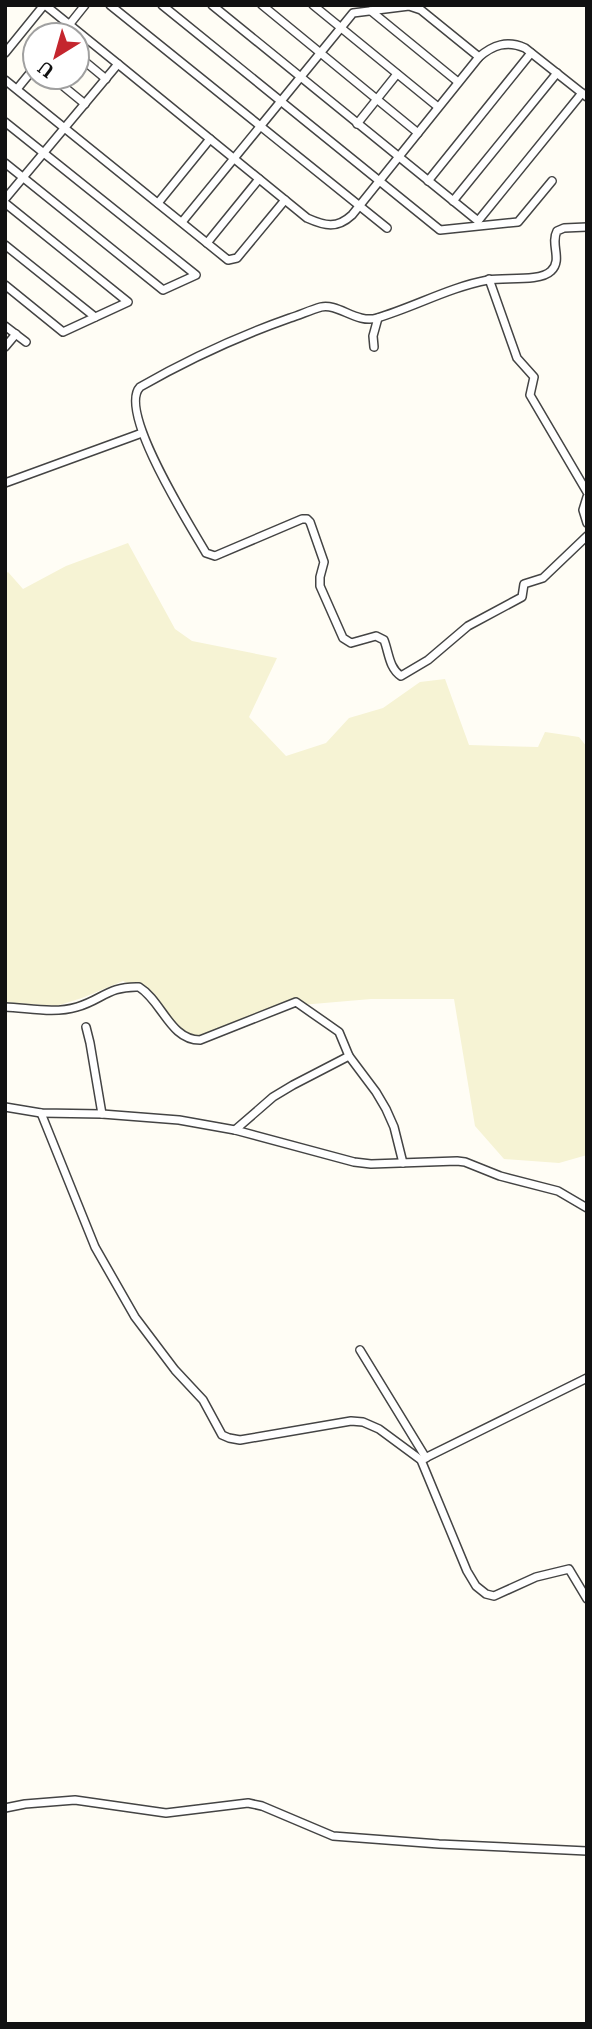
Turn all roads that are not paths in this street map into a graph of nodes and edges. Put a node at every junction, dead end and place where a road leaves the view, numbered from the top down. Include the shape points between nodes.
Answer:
1 (44, 5) edge
2 (85, 5) edge
3 (110, 5) edge
4 (162, 5) edge
5 (212, 5) edge
6 (262, 5) edge
7 (313, 5) edge
8 (371, 11) junction
9 (64, 21) edge
10 (72, 21) edge
11 (341, 28) junction
12 (91, 43) edge
13 (5, 53) edge
14 (321, 53) junction
15 (531, 53) junction
16 (479, 57) junction
17 (118, 64) junction
18 (91, 67) edge
19 (397, 74) junction
20 (557, 74) junction
21 (302, 78) junction
22 (106, 79) junction
23 (5, 80) edge
24 (458, 82) junction
25 (21, 84) edge
26 (17, 89) junction
27 (69, 91) edge
28 (584, 95) edge
29 (377, 99) junction
30 (282, 102) junction
31 (85, 104) junction
32 (438, 107) junction
33 (5, 122) edge
34 (357, 124) junction
35 (262, 127) junction
36 (65, 128) junction
37 (418, 132) junction
38 (211, 139) junction
39 (44, 153) junction
40 (398, 157) junction
41 (235, 159) junction
42 (5, 163) edge
43 (23, 177) junction
44 (259, 179) junction
45 (380, 181) junction
46 (428, 181) junction
47 (552, 181) dead end
48 (285, 200) junction
49 (5, 201) edge
50 (453, 201) junction
51 (158, 203) junction
52 (359, 206) junction
53 (182, 222) junction
54 (587, 227) edge
55 (387, 228) dead end
56 (207, 243) junction
57 (5, 245) edge
58 (489, 279) junction
59 (5, 285) edge
60 (95, 317) junction
61 (378, 318) junction
62 (5, 326) edge
63 (16, 334) junction
64 (26, 342) dead end
65 (5, 347) edge
66 (374, 347) dead end
67 (142, 433) junction
68 (5, 483) edge
69 (587, 494) edge
70 (587, 523) edge
71 (587, 536) edge
72 (5, 1007) edge
73 (86, 1027) dead end
74 (349, 1056) junction
75 (5, 1107) edge
76 (41, 1113) junction
77 (102, 1114) junction
78 (235, 1130) junction
79 (403, 1163) junction
80 (587, 1208) edge
81 (360, 1350) dead end
82 (587, 1378) edge
83 (423, 1459) junction
84 (587, 1599) edge
85 (5, 1808) edge
86 (587, 1851) edge

1 - 9 street
1 - 13 street
2 - 10 street
3 - 35 street
4 - 30 street
5 - 21 street
6 - 14 street
7 - 11 street
8 - 11 street via 354,13
8 - 16 street via 415,7
8 - 24 street
11 - 14 street
11 - 19 street
12 - 17 street
14 - 21 street
14 - 29 street
15 - 16 street via 503,43
15 - 20 street
15 - 46 street
16 - 24 street
17 - 22 street
17 - 38 street
18 - 22 street
19 - 29 street
19 - 32 street
20 - 28 street
20 - 50 street
21 - 30 street
21 - 34 street
21 - 40 street
22 - 31 street
23 - 26 street
24 - 32 street
25 - 26 street
26 - 36 street
27 - 31 street
28 - 50 street via 478,221
29 - 34 street
29 - 37 street
30 - 35 street
30 - 45 street
31 - 36 street
32 - 37 street
33 - 39 street
34 - 40 street
35 - 41 street
35 - 52 street
36 - 39 street
36 - 51 street
37 - 40 street
38 - 41 street
38 - 51 street
39 - 43 street
39 - 43 street via 196,275 163,290
40 - 45 street
40 - 46 street
41 - 44 street
41 - 53 street
42 - 43 street
43 - 49 street
44 - 48 street
44 - 56 street
45 - 47 street via 440,230 518,222
45 - 52 street
46 - 50 street
48 - 52 street via 307,218 331,225 344,223
48 - 56 street via 237,258 228,260
49 - 60 street via 128,302
51 - 53 street
52 - 55 street
53 - 56 street
54 - 58 street via 556,231 556,264 548,274
57 - 60 street
58 - 61 street
58 - 69 street via 517,358 534,377 530,395
59 - 60 street via 63,332
61 - 66 street
61 - 67 street via 358,318 323,306 170,370 136,391
62 - 63 street
63 - 64 street
63 - 65 street
67 - 68 street
67 - 71 street via 206,553 215,556 307,519 324,562 320,586 343,638 351,643 376,636 384,640 395,672 401,676 468,626 522,597 524,584 542,578
69 - 70 street via 583,510
72 - 74 street via 60,1010 79,1007 115,989 139,987 183,1036 200,1040 296,1002 339,1032
73 - 77 street
74 - 78 street via 293,1084
74 - 79 street via 386,1109
75 - 76 street
76 - 77 street
76 - 83 street via 94,1247 135,1317 203,1401 222,1435 240,1440 363,1422
77 - 78 street
78 - 79 street via 354,1162
79 - 80 street via 457,1161 558,1191
81 - 83 street
82 - 83 street
83 - 84 street via 476,1586 494,1596 536,1577 569,1569
85 - 86 street via 75,1800 166,1813 248,1803 333,1836

